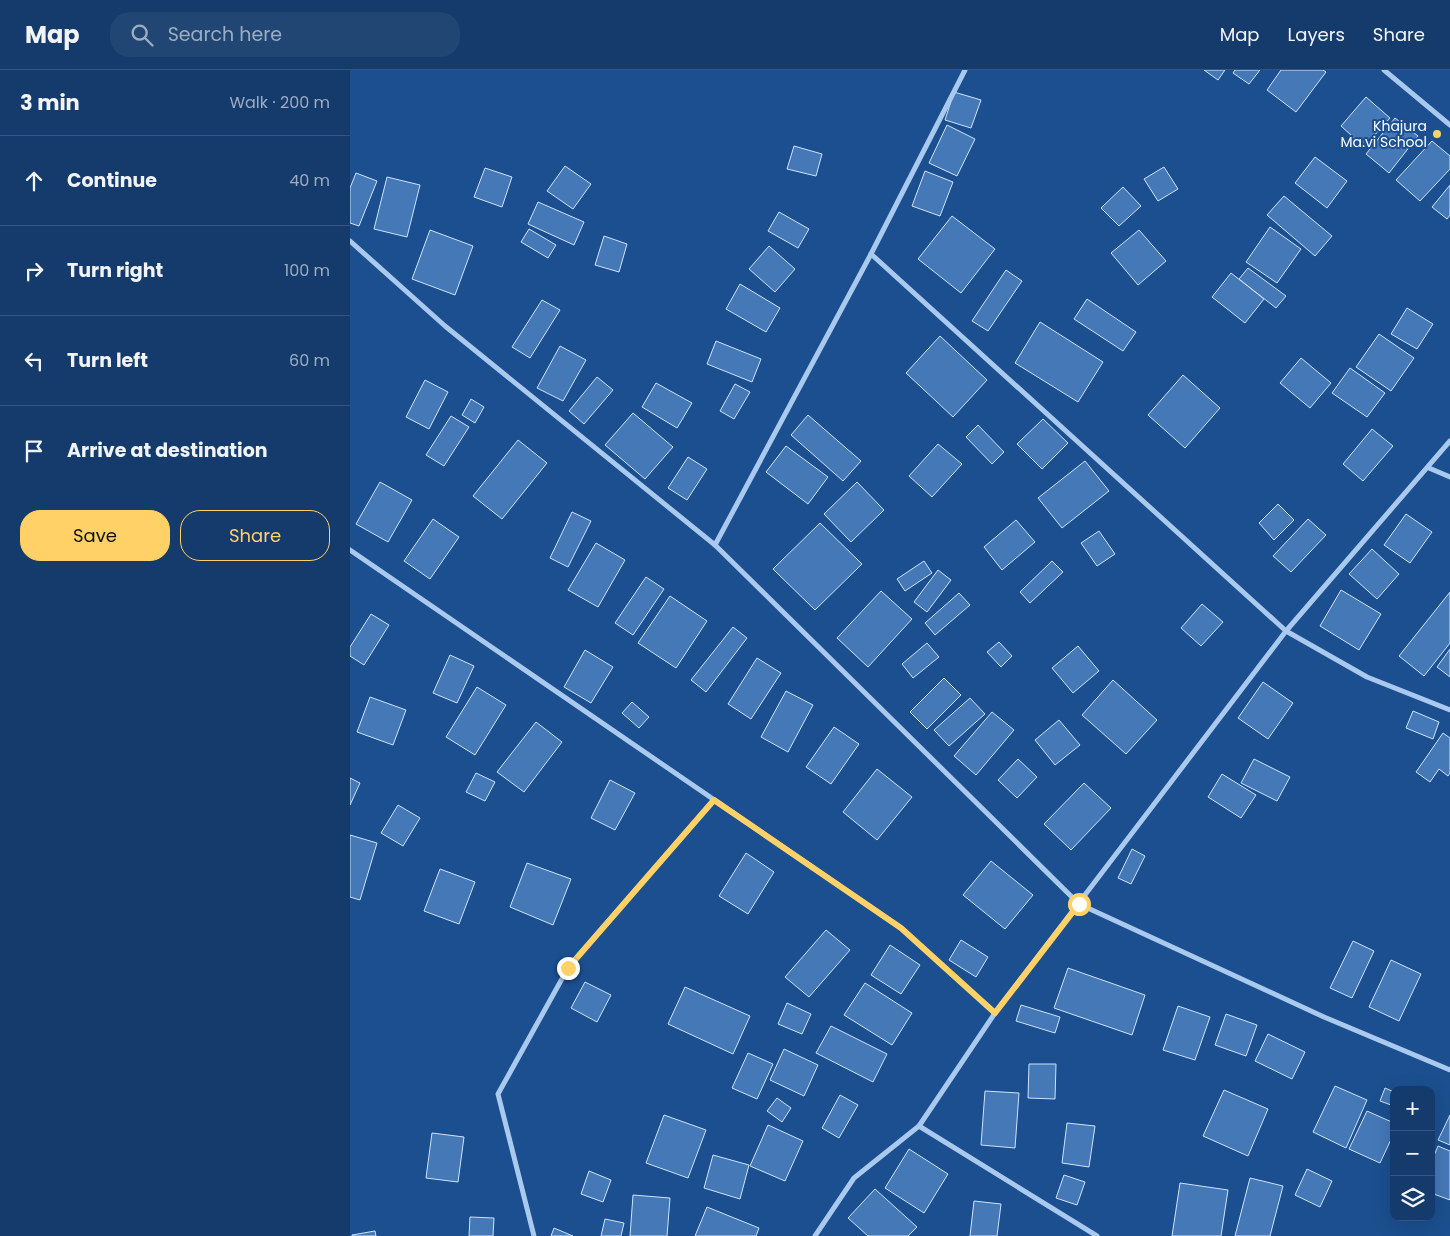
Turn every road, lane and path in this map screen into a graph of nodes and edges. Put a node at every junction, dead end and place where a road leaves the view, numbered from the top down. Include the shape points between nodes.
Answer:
1 (965, 70) edge
2 (1384, 70) edge
3 (1450, 125) edge
4 (350, 241) edge
5 (871, 254) junction
6 (1450, 441) edge
7 (1429, 468) junction
8 (1450, 477) edge
9 (715, 545) junction
10 (350, 550) edge
11 (1286, 631) junction
12 (1450, 710) edge
13 (714, 800) junction
14 (1079, 904) junction
15 (995, 1013) junction
16 (1450, 1070) edge
17 (920, 1126) junction
18 (534, 1236) edge
19 (815, 1236) edge
20 (1097, 1236) edge

1 - 5 street
2 - 3 street
4 - 9 street via 445,326
5 - 9 street
5 - 11 street
6 - 7 street
7 - 8 street
7 - 11 street
9 - 14 street
10 - 13 street
11 - 12 street via 1367,677
11 - 14 street
13 - 15 street via 901,928
13 - 18 street via 568,968 498,1094
14 - 15 street
14 - 16 street via 1324,1017
15 - 17 street
17 - 19 street via 854,1178
17 - 20 street

